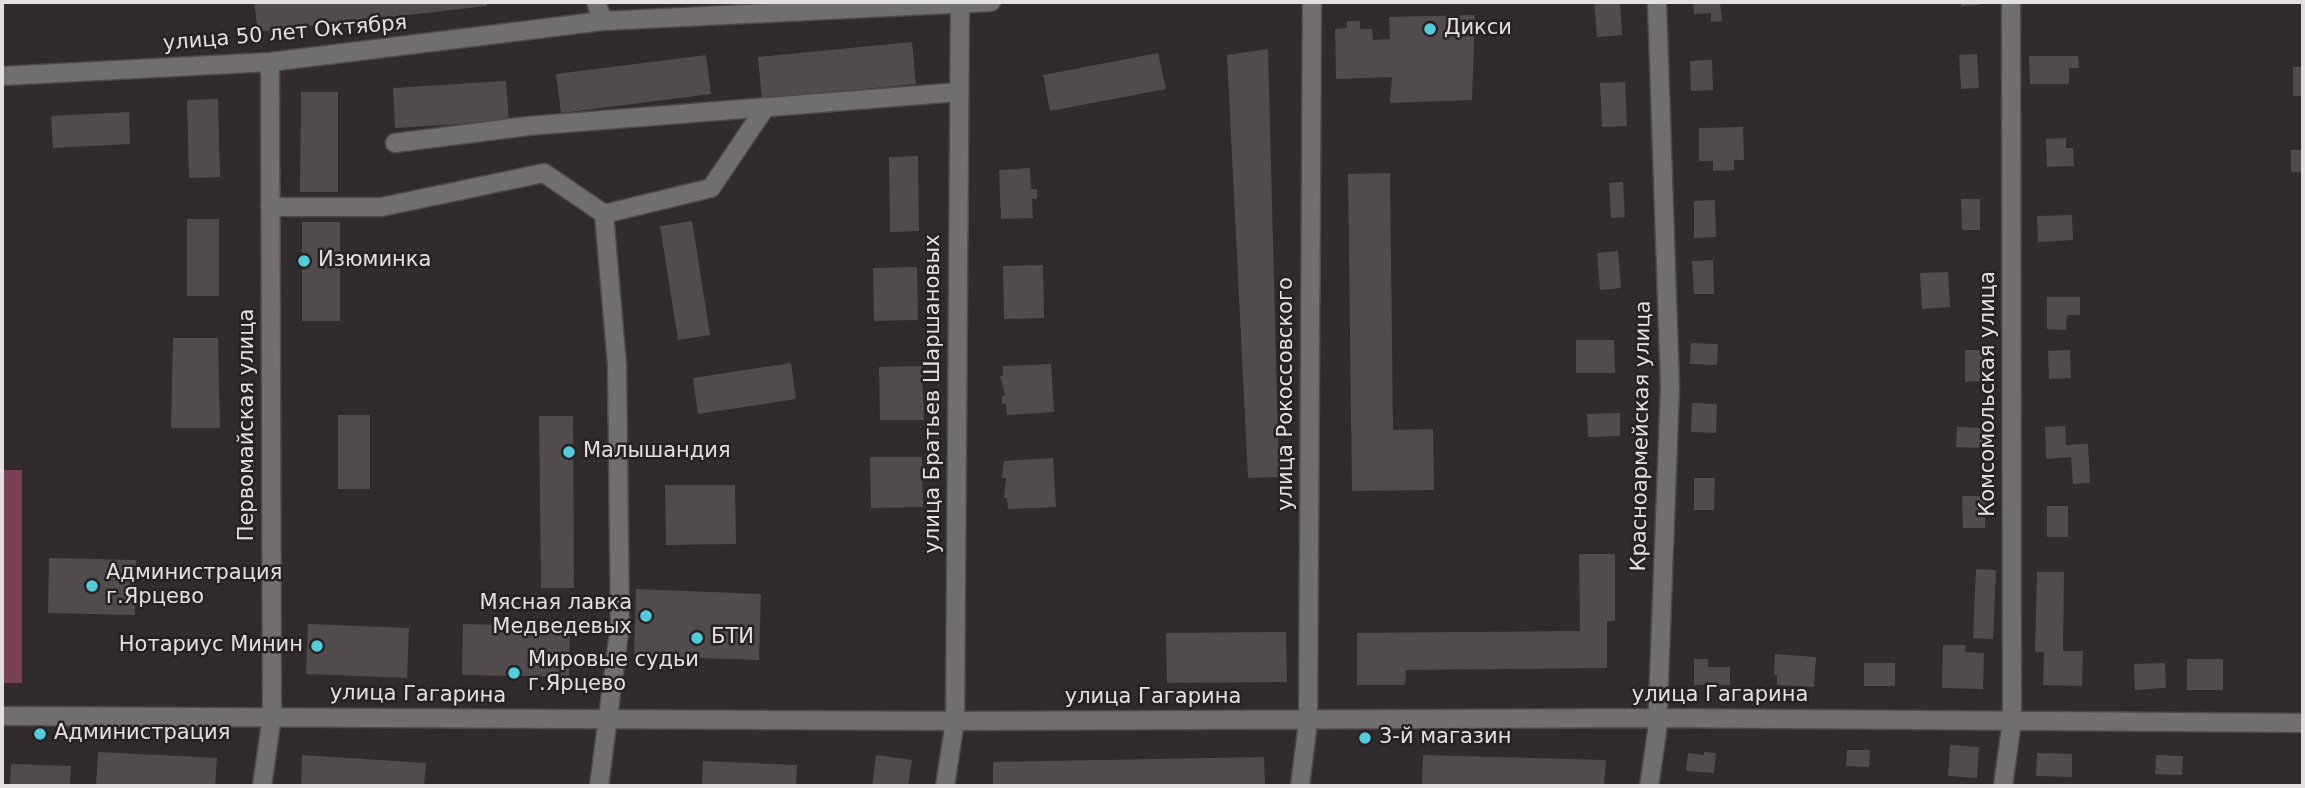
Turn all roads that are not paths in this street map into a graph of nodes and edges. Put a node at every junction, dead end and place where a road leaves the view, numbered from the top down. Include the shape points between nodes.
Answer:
1 (596, 2) edge
2 (960, 2) edge
3 (991, 2) edge
4 (1312, 2) edge
5 (1657, 2) edge
6 (2011, 2) edge
7 (603, 21) junction
8 (270, 62) junction
9 (2, 76) edge
10 (960, 92) junction
11 (765, 108) junction
12 (395, 143) dead end
13 (270, 207) junction
14 (604, 214) junction
15 (2, 716) edge
16 (272, 716) junction
17 (1657, 718) junction
18 (608, 720) junction
19 (955, 721) junction
20 (2012, 721) junction
21 (1308, 722) junction
22 (2303, 723) edge
23 (262, 786) edge
24 (599, 786) edge
25 (945, 786) edge
26 (1300, 786) edge
27 (1649, 786) edge
28 (2003, 786) edge

1 - 7 street
2 - 3 street, улица 50 лет Октября
2 - 7 street, улица 50 лет Октября
2 - 10 street, улица Братьев Шаршановых
4 - 21 street, улица Рокоссовского
5 - 17 street, Красноармейская улица via 1670,387
6 - 20 street, Комсомольская улица
7 - 8 street, улица 50 лет Октября
8 - 9 street, улица 50 лет Октября
8 - 13 street, Первомайская улица
10 - 11 street
10 - 19 street, улица Братьев Шаршановых
11 - 12 street
11 - 14 street via 711,188
13 - 14 street via 381,207 544,173
13 - 16 street, Первомайская улица
14 - 18 street via 617,365 620,618
15 - 16 street, улица Гагарина
16 - 18 street, улица Гагарина
16 - 23 street, Первомайская улица
17 - 20 street, улица Гагарина
17 - 21 street, улица Гагарина
17 - 27 street, Красноармейская улица
18 - 19 street, улица Гагарина
18 - 24 street
19 - 21 street, улица Гагарина
19 - 25 street, улица Братьев Шаршановых
20 - 22 street, улица Гагарина
20 - 28 street, Комсомольская улица
21 - 26 street, улица Рокоссовского

